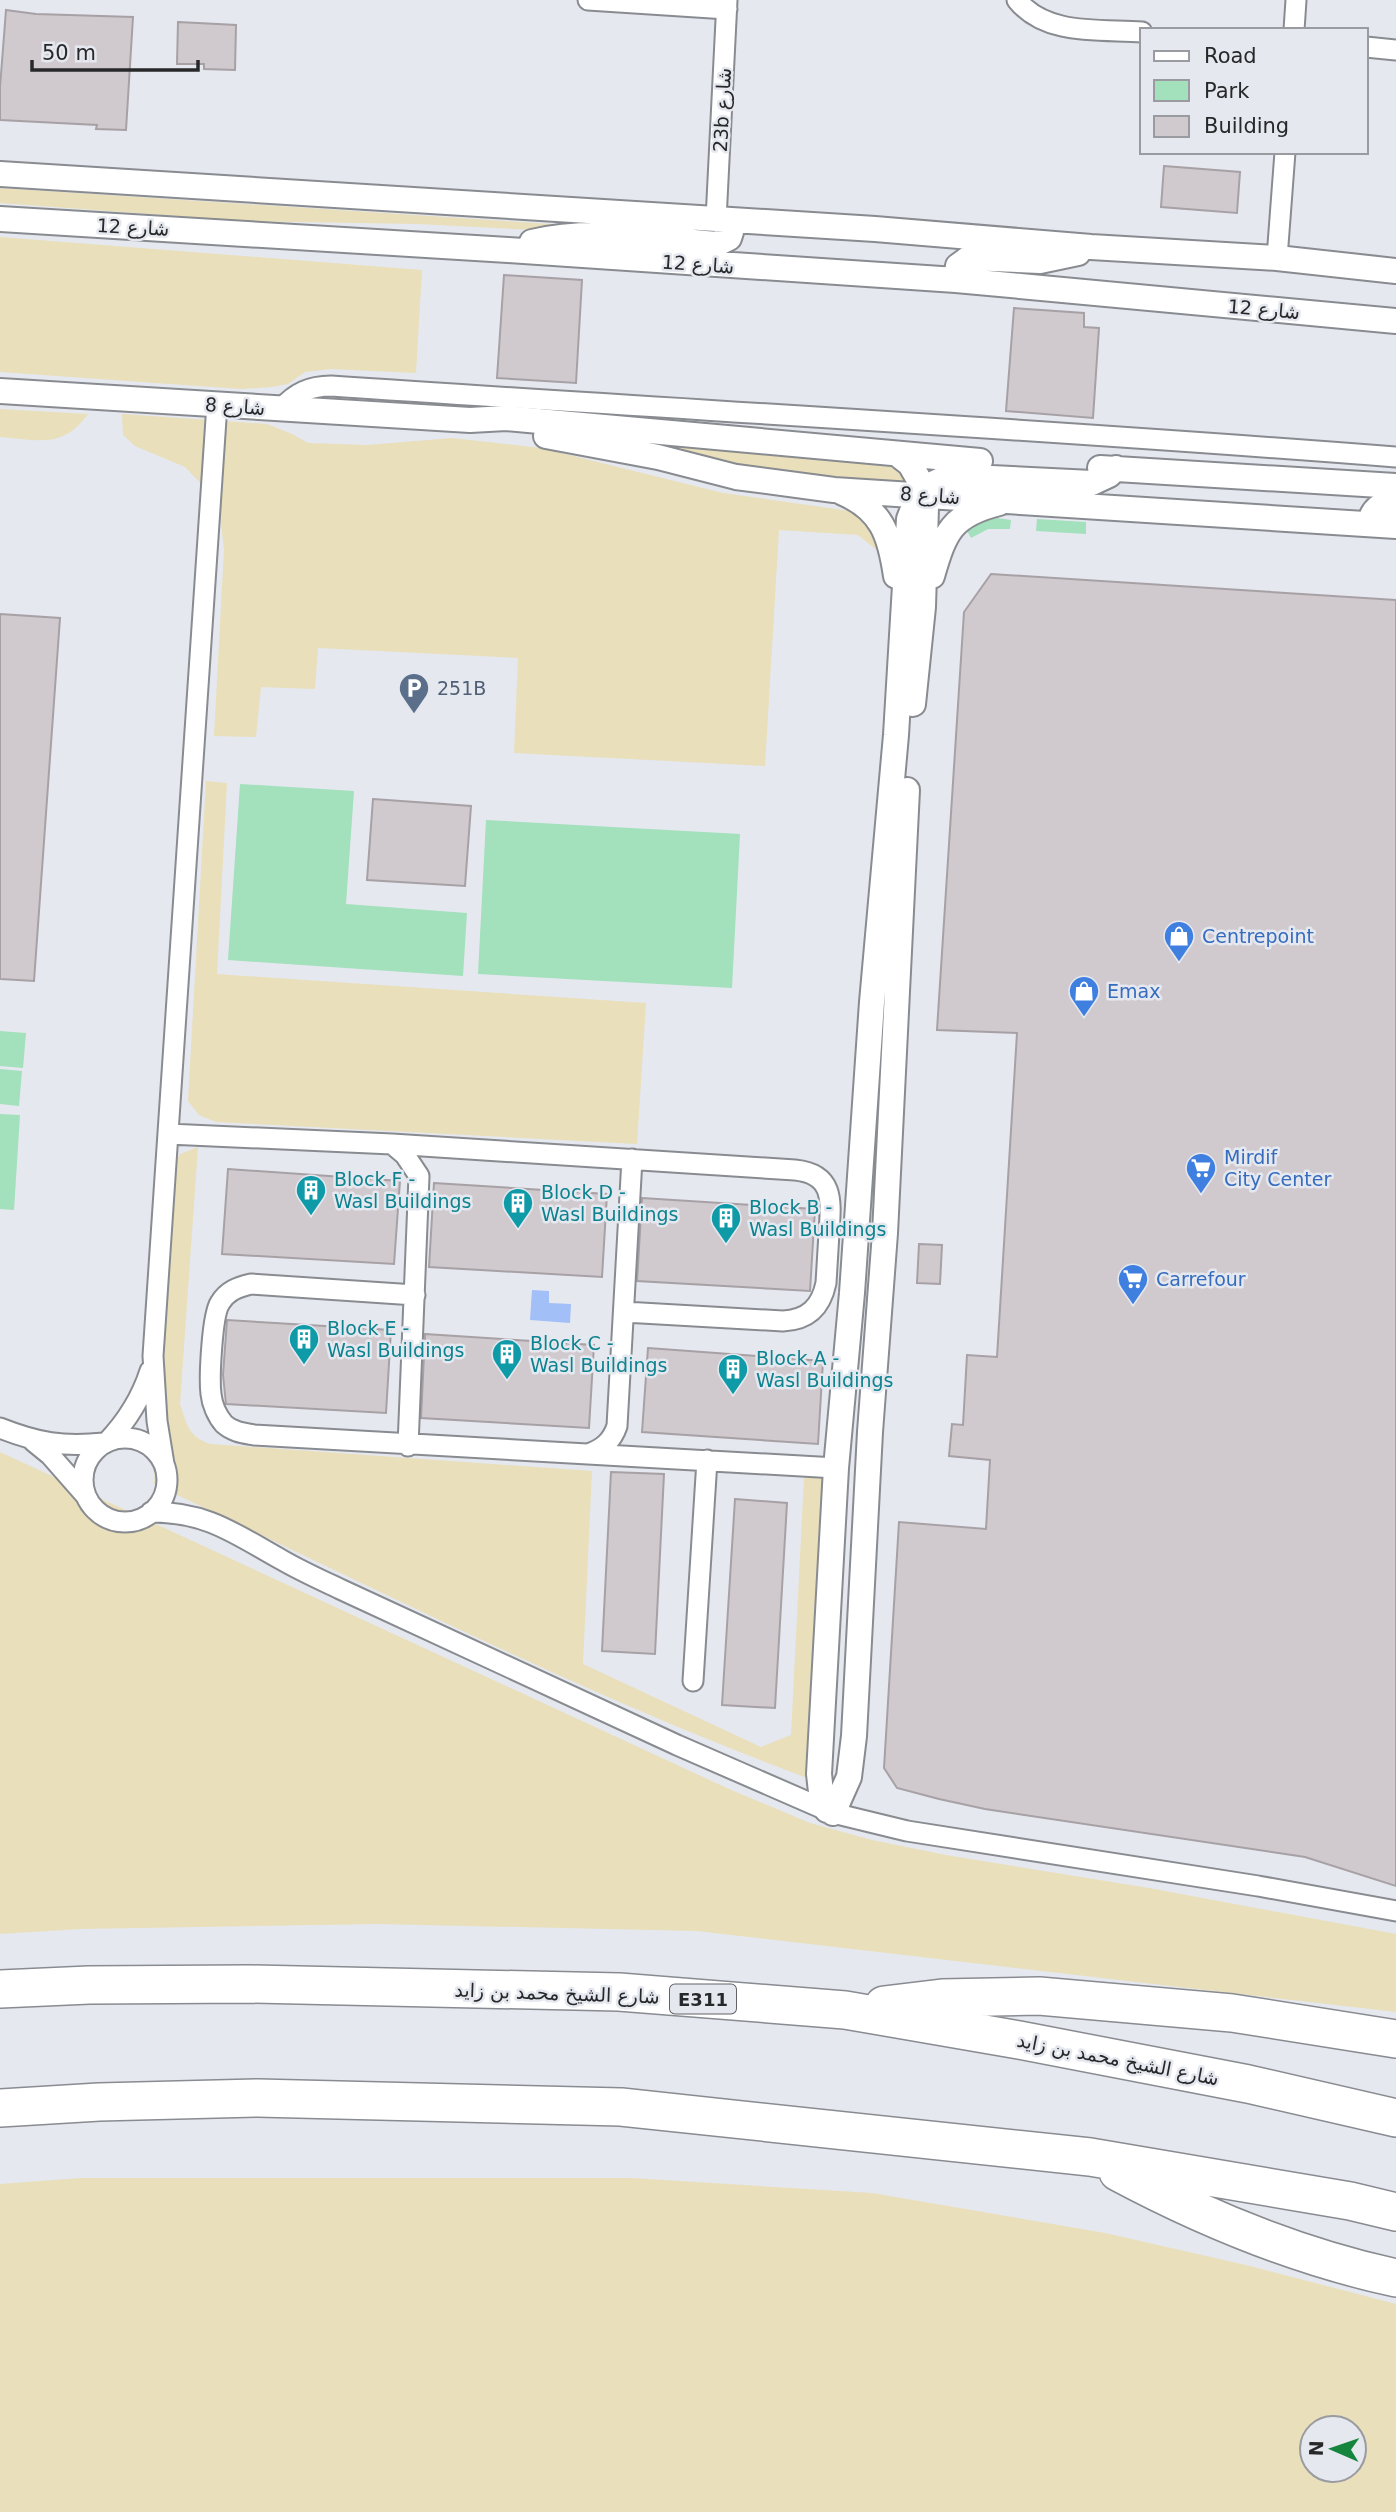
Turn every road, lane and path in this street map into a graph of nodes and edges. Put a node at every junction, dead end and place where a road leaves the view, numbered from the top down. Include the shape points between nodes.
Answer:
1 (589, 0) edge
2 (1017, 0) edge
3 (1296, 0) edge
4 (727, 4) edge
5 (1294, 28) edge
6 (1140, 32) edge
7 (1368, 47) edge
8 (1396, 50) edge
9 (1285, 154) edge
10 (0, 174) edge
11 (0, 219) edge
12 (721, 220) junction
13 (1091, 247) junction
14 (508, 250) junction
15 (1277, 258) junction
16 (1396, 271) edge
17 (956, 280) junction
18 (1396, 321) edge
19 (0, 391) edge
20 (217, 404) junction
21 (281, 409) junction
22 (471, 420) junction
23 (897, 454) junction
24 (1396, 457) edge
25 (1116, 468) junction
26 (1396, 486) edge
27 (834, 489) junction
28 (923, 494) junction
29 (1009, 501) junction
30 (1396, 502) edge
31 (1369, 524) junction
32 (1396, 526) edge
33 (912, 611) junction
34 (872, 1002) junction
35 (168, 1134) junction
36 (392, 1144) junction
37 (451, 1148) junction
38 (888, 1154) junction
39 (632, 1159) junction
40 (419, 1176) junction
41 (852, 1293) junction
42 (415, 1295) junction
43 (624, 1312) junction
44 (153, 1356) junction
45 (0, 1428) edge
46 (34, 1442) junction
47 (105, 1443) junction
48 (408, 1446) junction
49 (587, 1454) junction
50 (707, 1460) junction
51 (164, 1464) junction
52 (836, 1468) junction
53 (86, 1496) junction
54 (866, 1503) junction
55 (151, 1512) junction
56 (694, 1681) dead end
57 (830, 1811) junction
58 (1396, 1911) edge
59 (0, 1989) edge
60 (845, 2010) junction
61 (1396, 2039) edge
62 (0, 2108) edge
63 (1396, 2118) edge
64 (1090, 2157) junction
65 (1396, 2212) edge
66 (1396, 2278) edge

1 - 4 street
2 - 6 street via 1049,24
3 - 5 street
4 - 12 street, 23b شارع
7 - 8 street
9 - 15 street
10 - 12 street
11 - 14 street, شارع 12
12 - 13 street
12 - 14 street via 731,232 717,244 578,235
13 - 15 street
13 - 17 street via 1054,260 969,258 958,266
14 - 17 street, شارع 12
15 - 16 street
17 - 18 street, شارع 12
19 - 20 street, شارع 8
20 - 21 street, شارع 8
20 - 35 street
21 - 22 street, شارع 8
21 - 24 street via 308,389 331,386
22 - 23 street, شارع 8 via 506,418
22 - 27 street, شارع 8 via 736,477
23 - 25 street, شارع 8
23 - 28 street via 910,464
25 - 26 street, شارع 8
25 - 28 street via 1092,483 948,476
27 - 28 street, شارع 8
27 - 33 street via 862,502 881,521
28 - 29 street, شارع 8
28 - 33 street via 926,520
29 - 31 street, شارع 8
29 - 33 street via 964,516 949,529
30 - 31 street via 1380,506
31 - 32 street, شارع 8
33 - 34 street
33 - 38 street via 910,737
34 - 38 street via 877,1051 873,1133
34 - 41 street
35 - 36 street
35 - 44 street
36 - 37 street
36 - 40 street
37 - 39 street
37 - 40 street via 433,1159
38 - 54 street
39 - 43 street
39 - 43 street via 815,1175 831,1202 827,1283 817,1307 796,1321
40 - 42 street
41 - 52 street
41 - 54 street via 861,1330 851,1479 855,1493
42 - 48 street
42 - 48 street via 251,1284 226,1294 214,1318 211,1394 224,1423 254,1435
43 - 49 street via 617,1426 606,1444
44 - 47 street via 137,1403
44 - 51 street
45 - 46 street
46 - 47 street
46 - 53 street
47 - 51 street via 127,1437 139,1440
47 - 53 street via 84,1472
48 - 49 street
49 - 50 street
50 - 52 street
50 - 56 street
51 - 55 street via 166,1487
52 - 57 street via 819,1773
53 - 55 street via 111,1520 135,1521
54 - 57 street via 854,1736 849,1777
55 - 57 street via 184,1514 216,1523 340,1589
57 - 58 street via 907,1831
59 - 60 highway, شارع الشيخ محمد بن زايد / E311 via 249,1984 619,1992
60 - 61 highway via 942,1998 1039,1997 1232,2013
60 - 63 highway, شارع الشيخ محمد بن زايد / E311 via 1248,2084
62 - 64 highway via 258,2098 621,2107
64 - 65 highway
64 - 66 highway via 1223,2223 1293,2250

